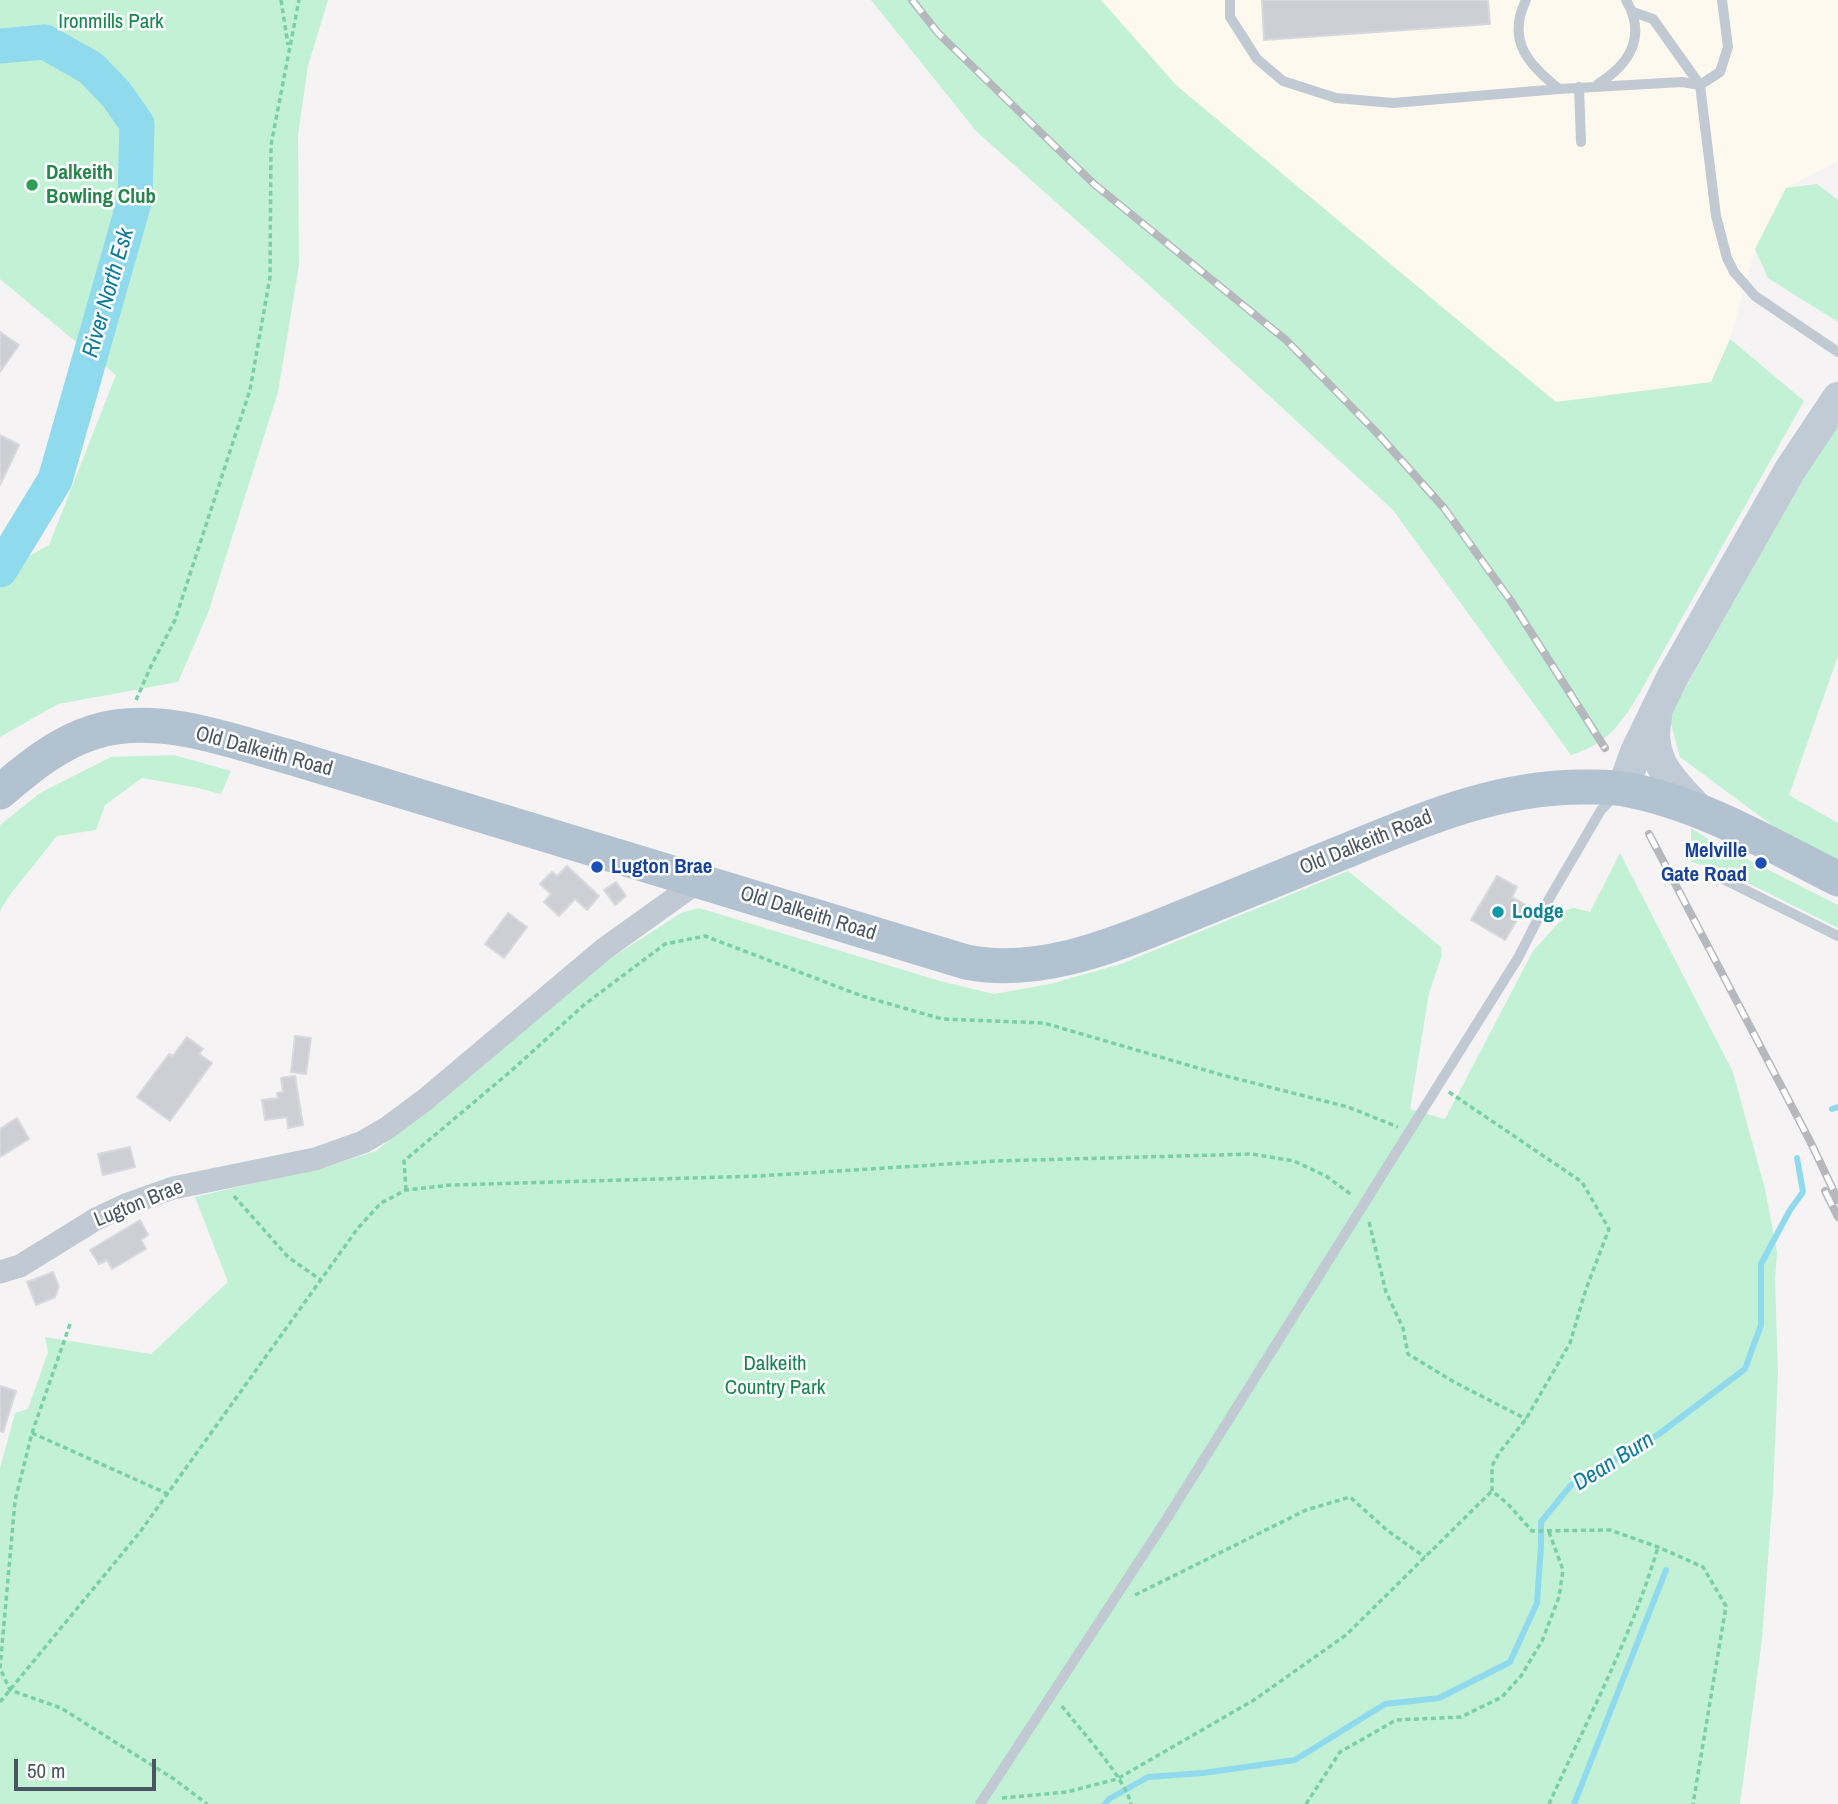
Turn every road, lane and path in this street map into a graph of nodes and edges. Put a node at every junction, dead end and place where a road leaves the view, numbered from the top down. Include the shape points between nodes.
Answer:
1 (281, 0) edge
2 (299, 0) edge
3 (1230, 0) edge
4 (1526, 0) edge
5 (1626, 0) edge
6 (1722, 0) edge
7 (1633, 12) junction
8 (288, 47) junction
9 (1700, 85) junction
10 (1592, 86) junction
11 (1579, 87) junction
12 (1559, 89) junction
13 (1581, 142) dead end
14 (1838, 352) edge
15 (1838, 398) edge
16 (1658, 705) junction
17 (125, 726) junction
18 (1623, 788) junction
19 (0, 792) edge
20 (1700, 811) junction
21 (1721, 878) dead end
22 (1838, 879) edge
23 (699, 881) junction
24 (1838, 936) edge
25 (1439, 1085) junction
26 (1410, 1131) junction
27 (228, 1189) dead end
28 (406, 1191) junction
29 (1365, 1203) junction
30 (0, 1272) edge
31 (321, 1280) junction
32 (71, 1324) dead end
33 (1526, 1419) junction
34 (32, 1433) junction
35 (1492, 1491) junction
36 (167, 1494) junction
37 (1549, 1532) junction
38 (1658, 1547) junction
39 (1425, 1557) junction
40 (1107, 1610) junction
41 (10, 1690) junction
42 (1052, 1694) junction
43 (0, 1702) edge
44 (1117, 1779) junction
45 (981, 1802) edge
46 (207, 1804) edge
47 (1131, 1804) edge
48 (1306, 1804) edge
49 (1549, 1804) edge
50 (1693, 1804) edge

1 - 8 path
2 - 8 path
3 - 12 lane via 1230,17 1257,59 1283,81 1336,98 1393,103
4 - 12 lane via 1518,37 1525,56
5 - 7 lane
6 - 9 lane via 1728,47 1720,72
7 - 9 lane via 1653,19
7 - 10 lane via 1635,36 1623,64
8 - 17 path via 271,145 270,277 250,390 175,620
9 - 10 lane
9 - 14 lane via 1716,216 1734,272 1755,296
10 - 11 lane
11 - 12 lane
11 - 13 lane
15 - 16 street via 1790,470
16 - 18 street
16 - 20 street via 1653,729 1658,760
17 - 19 main road, Old Dalkeith Road via 77,738
17 - 23 main road, Old Dalkeith Road via 215,736
18 - 20 main road, Old Dalkeith Road
18 - 23 main road, Old Dalkeith Road via 1534,789 1472,803 1116,943 1020,966 966,962
18 - 25 lane via 1601,810 1518,958
20 - 22 main road, Old Dalkeith Road
21 - 24 lane
23 - 30 street, Lugton Brae via 604,948 426,1099 363,1142 315,1159 150,1196 96,1219 20,1266
25 - 26 lane
25 - 33 path via 1582,1182 1609,1229 1570,1343
26 - 28 path via 1348,1107 1044,1023 942,1019 862,996 705,936 665,944 584,1004 404,1161
26 - 29 lane
27 - 31 path via 288,1257
28 - 29 path via 451,1185 759,1176 996,1161 1252,1154 1294,1161
28 - 31 path via 381,1203
29 - 33 path via 1386,1292 1403,1328 1408,1354
29 - 40 lane
31 - 36 path
32 - 34 path
33 - 35 path via 1492,1466
34 - 36 path
34 - 41 path via 15,1501 5,1595 0,1668
35 - 37 path via 1532,1531
35 - 39 path
36 - 41 path
37 - 38 path via 1610,1530
37 - 48 path via 1563,1570 1559,1597 1542,1641 1515,1683 1502,1697 1461,1717 1396,1720 1340,1752
38 - 49 path via 1612,1667
38 - 50 path via 1703,1567 1726,1606
39 - 40 path via 1350,1497 1306,1510
39 - 44 path via 1346,1635 1254,1700
40 - 42 lane
41 - 43 path
41 - 46 path via 61,1708
42 - 44 path
42 - 45 lane
44 - 45 path via 1067,1792
44 - 47 path

